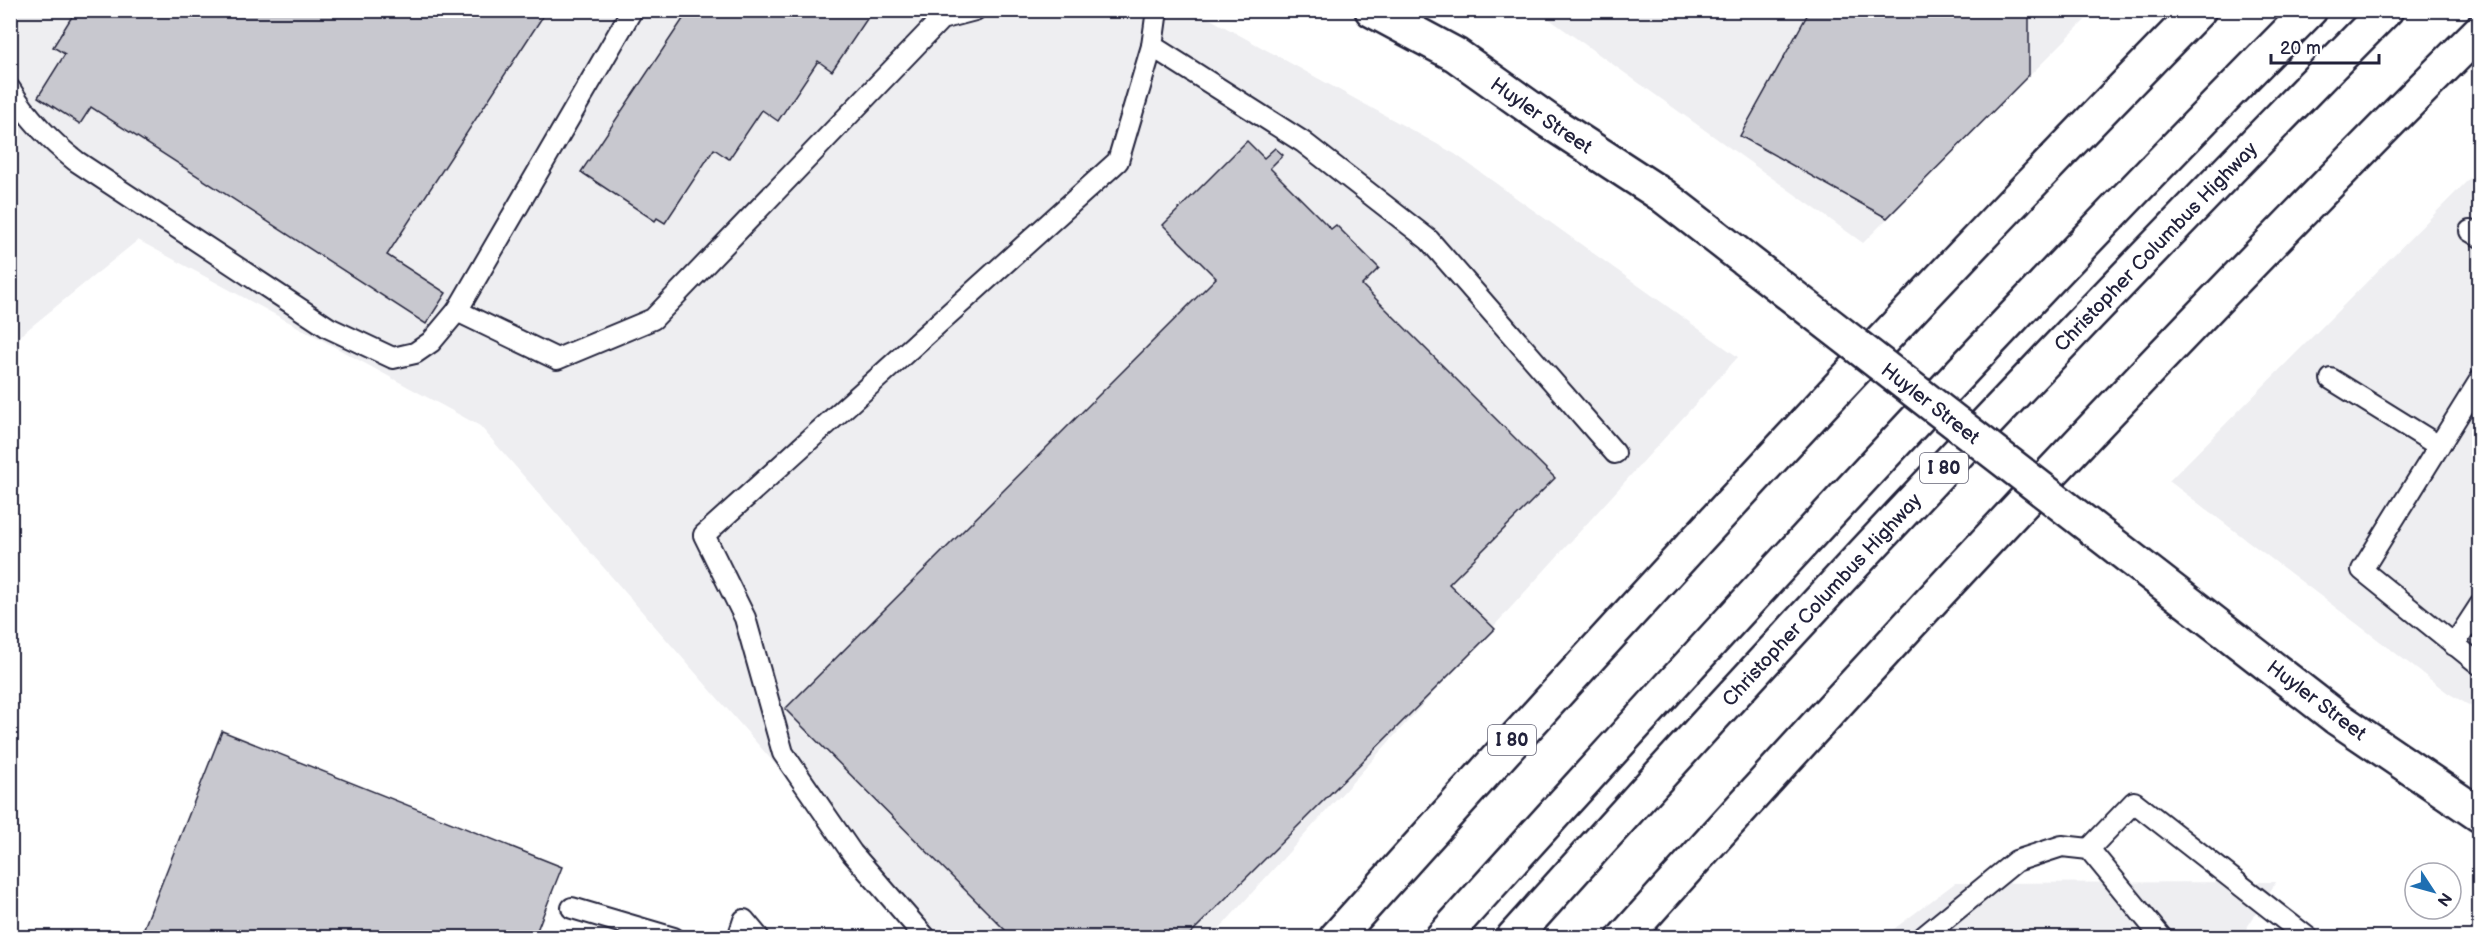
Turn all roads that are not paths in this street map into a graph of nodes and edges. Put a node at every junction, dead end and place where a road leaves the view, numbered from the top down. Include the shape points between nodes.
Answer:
1 (632, 10) edge
2 (975, 10) edge
3 (1157, 10) edge
4 (1372, 10) edge
5 (2199, 10) edge
6 (2310, 10) edge
7 (2386, 10) edge
8 (2480, 32) edge
9 (1152, 46) junction
10 (10, 89) edge
11 (457, 311) junction
12 (2331, 379) dead end
13 (2480, 380) edge
14 (2439, 446) junction
15 (1615, 453) dead end
16 (2480, 605) edge
17 (2454, 645) junction
18 (2480, 665) edge
19 (2480, 815) edge
20 (2089, 849) junction
21 (572, 908) dead end
22 (674, 938) edge
23 (738, 938) edge
24 (759, 938) edge
25 (926, 938) edge
26 (1336, 938) edge
27 (1442, 938) edge
28 (1514, 938) edge
29 (1624, 938) edge
30 (1922, 938) edge
31 (2163, 938) edge
32 (2308, 938) edge

1 - 11 lane
2 - 11 lane via 941,20 653,320 557,359
3 - 9 lane
4 - 19 main road, Huyler Street, bridge via 1456,55 1662,195 2337,718
5 - 26 main road, I 80 via 2024,189 1697,537
6 - 27 main road, I 80 via 1905,431
7 - 28 main road, Christopher Columbus Highway / I 80 via 1893,522
8 - 29 main road via 2103,418
9 - 15 lane via 1303,142 1429,240
9 - 25 lane via 1118,161 704,535 745,618 783,753 852,853
10 - 11 lane via 52,143 76,161 329,328 393,358 414,353 431,342
12 - 14 lane
13 - 14 lane
14 - 17 lane via 2362,570
16 - 17 lane
17 - 18 lane
20 - 30 lane via 2062,846 2016,861
20 - 31 lane
20 - 32 lane via 2134,802
21 - 22 lane
23 - 24 lane via 744,920

